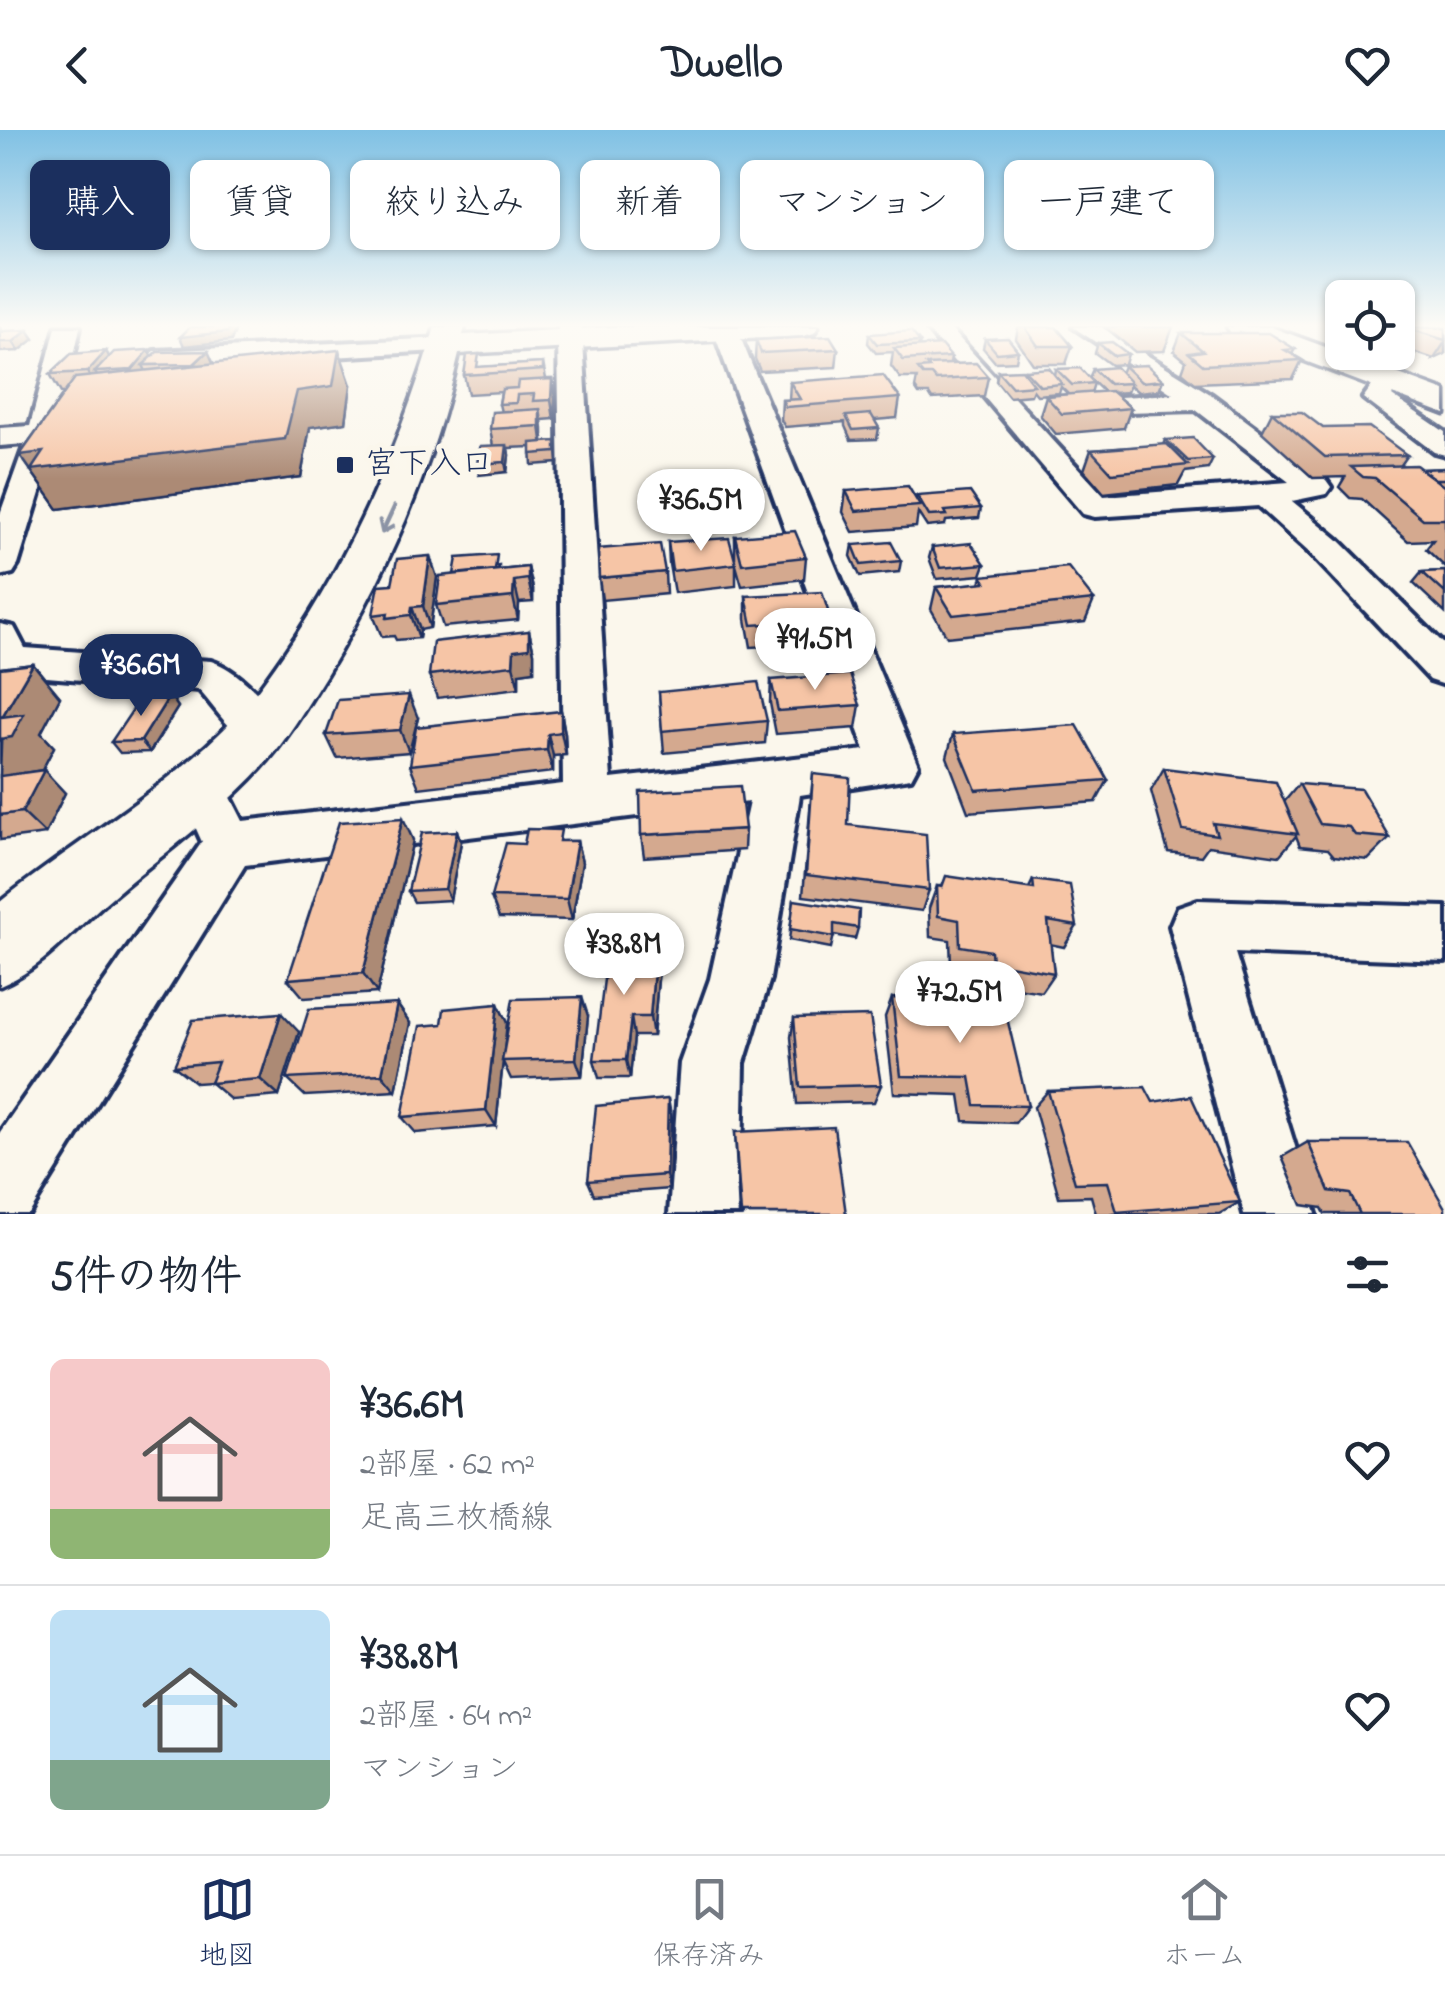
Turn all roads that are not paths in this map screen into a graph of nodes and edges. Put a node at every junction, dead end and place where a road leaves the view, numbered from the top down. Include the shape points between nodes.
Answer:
1 (64, 378) edge
2 (425, 378) edge
3 (572, 378) edge
4 (744, 378) edge
5 (981, 378) edge
6 (1165, 378) edge
7 (1380, 378) edge
8 (1420, 378) edge
9 (1389, 381) junction
10 (1445, 387) edge
11 (1202, 401) junction
12 (1445, 402) edge
13 (1011, 412) junction
14 (43, 434) junction
15 (0, 437) edge
16 (1445, 446) edge
17 (1266, 496) junction
18 (0, 565) edge
19 (0, 638) edge
20 (1445, 670) edge
21 (261, 729) junction
22 (778, 779) junction
23 (200, 784) junction
24 (588, 802) junction
25 (229, 845) junction
26 (1445, 934) edge
27 (0, 950) edge
28 (0, 1194) edge
29 (704, 1214) edge
30 (1280, 1214) edge

1 - 14 street
2 - 21 main road via 398,498 383,531 328,630
3 - 24 street
4 - 22 street via 894,766
5 - 13 street
6 - 11 street
7 - 9 main road
8 - 10 main road
9 - 12 main road
9 - 16 street via 1377,398
11 - 13 street
11 - 17 street via 1314,487
13 - 17 street via 1096,507
14 - 15 street
14 - 18 street
17 - 20 street
19 - 21 street via 9,660 211,676
21 - 23 main road
22 - 24 street
22 - 29 street via 740,980 712,1063
23 - 25 street
23 - 27 main road
24 - 25 street
25 - 28 street
26 - 30 street via 1198,926

